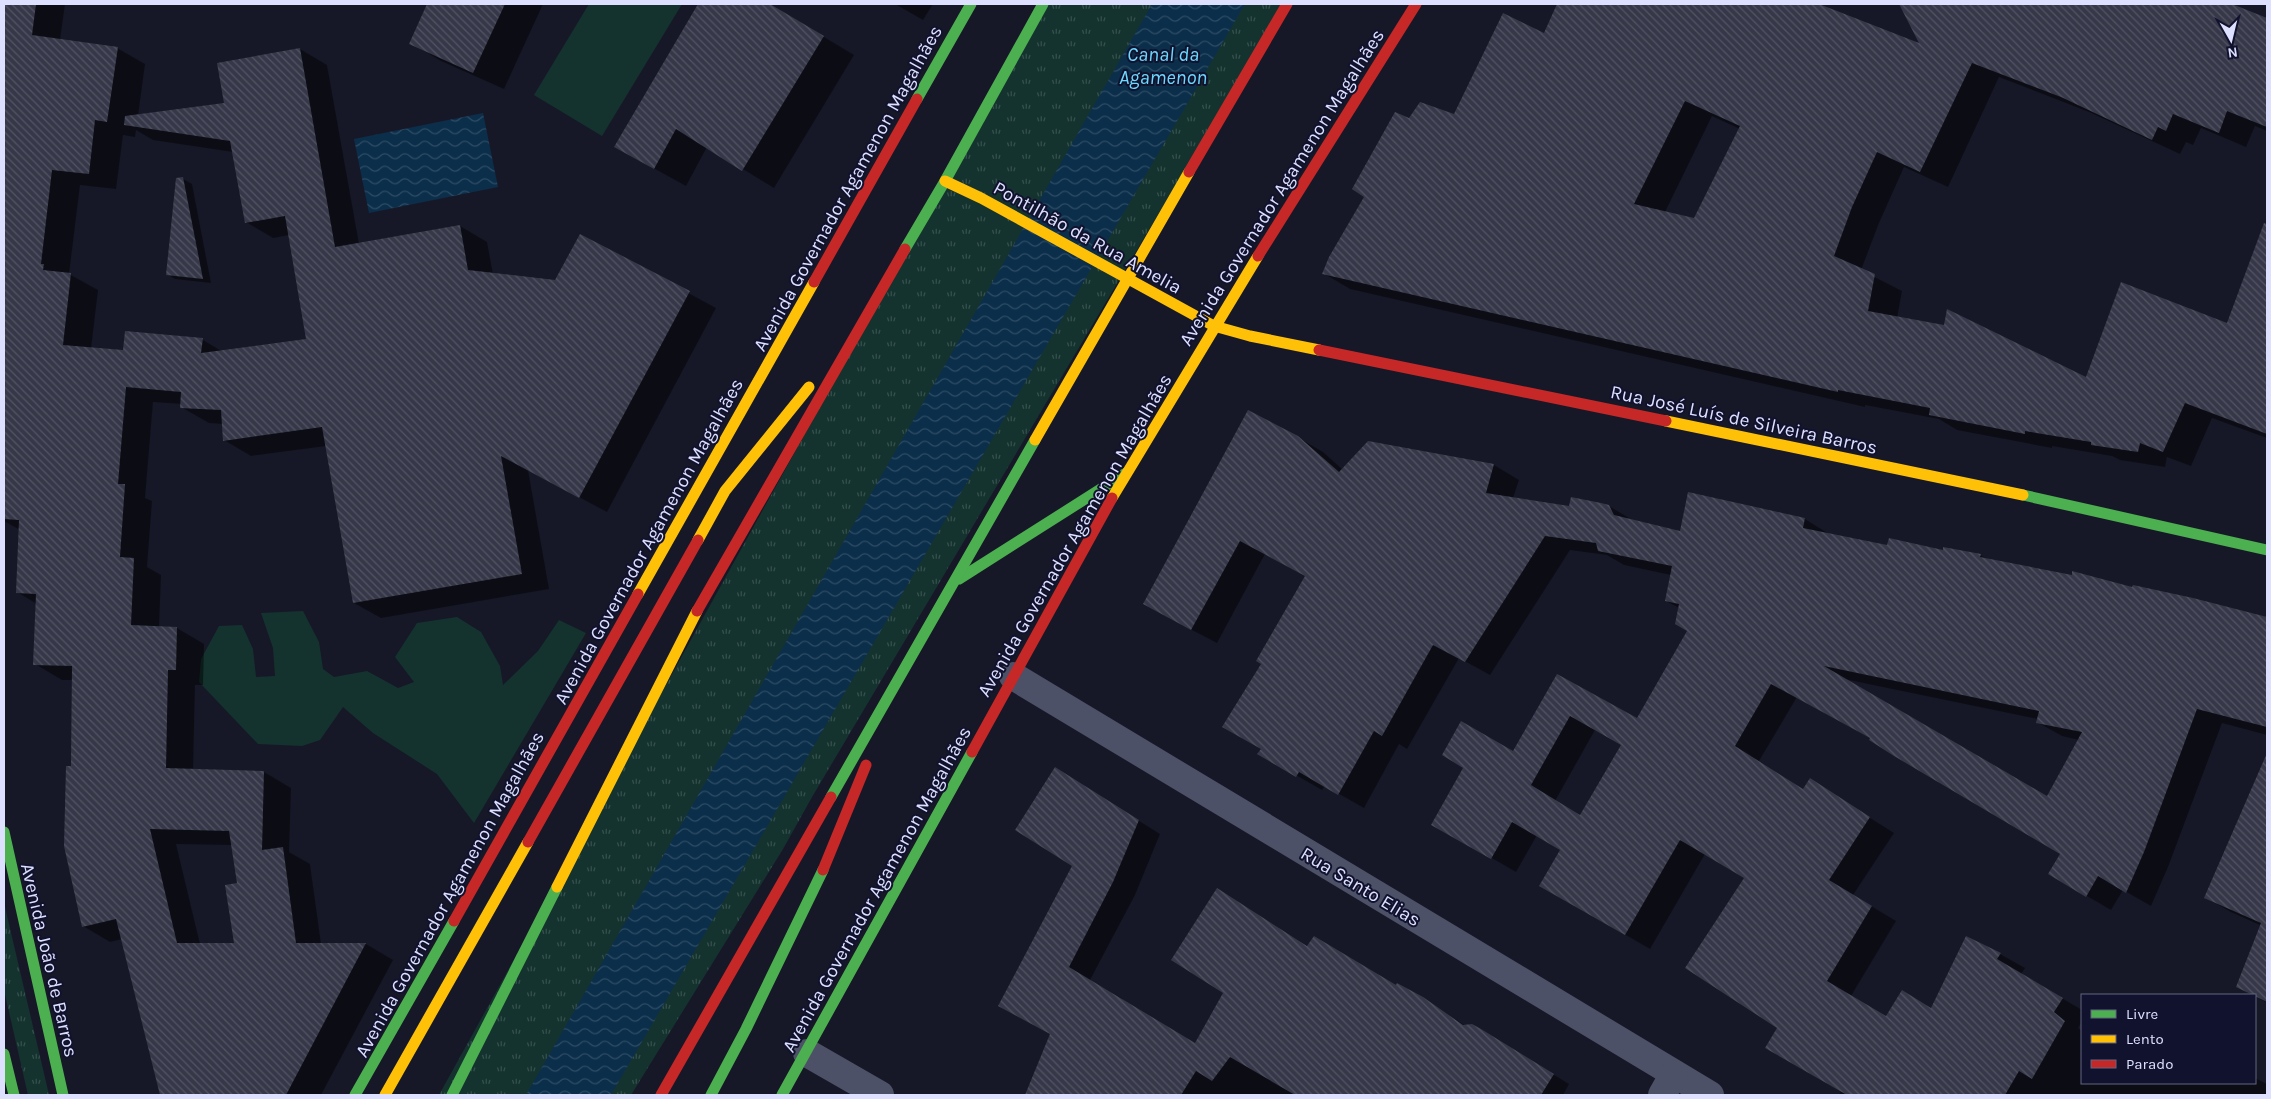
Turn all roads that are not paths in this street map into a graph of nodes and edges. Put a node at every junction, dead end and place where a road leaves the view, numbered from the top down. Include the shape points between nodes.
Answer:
1 (971, 4) edge
2 (1043, 4) edge
3 (1287, 4) edge
4 (1416, 4) edge
5 (945, 181) junction
6 (1127, 279) junction
7 (859, 326) junction
8 (1214, 326) junction
9 (1126, 473) junction
10 (2267, 550) edge
11 (955, 581) junction
12 (1012, 676) junction
13 (900, 678) junction
14 (4, 832) edge
15 (807, 1053) junction
16 (4, 1054) edge
17 (1668, 1084) edge
18 (14, 1095) edge
19 (63, 1095) edge
20 (355, 1095) edge
21 (385, 1095) edge
22 (452, 1095) edge
23 (661, 1095) edge
24 (711, 1095) edge
25 (782, 1095) edge
26 (880, 1095) edge
27 (1710, 1095) edge

1 - 20 main road, Avenida Governador Agamenon Magalhães
2 - 5 main road
3 - 6 main road
4 - 8 main road, Avenida Governador Agamenon Magalhães
5 - 6 main road, Pontilhão da Rua Amelia
5 - 7 main road
6 - 8 main road, Pontilhão da Rua Amelia
6 - 11 main road
7 - 21 main road via 725,491
7 - 22 main road via 691,621
8 - 9 main road, Avenida Governador Agamenon Magalhães
8 - 10 main road, Rua José Luís de Silveira Barros via 2030,496
9 - 11 main road
9 - 12 main road, Avenida Governador Agamenon Magalhães
11 - 13 main road
12 - 15 main road, Avenida Governador Agamenon Magalhães
12 - 17 street, Rua Santo Elias
13 - 23 main road
13 - 24 main road via 822,873
14 - 19 main road, Avenida João de Barros
15 - 25 main road, Avenida Governador Agamenon Magalhães
15 - 26 street
16 - 18 main road
17 - 27 street, Rua Santo Elias

